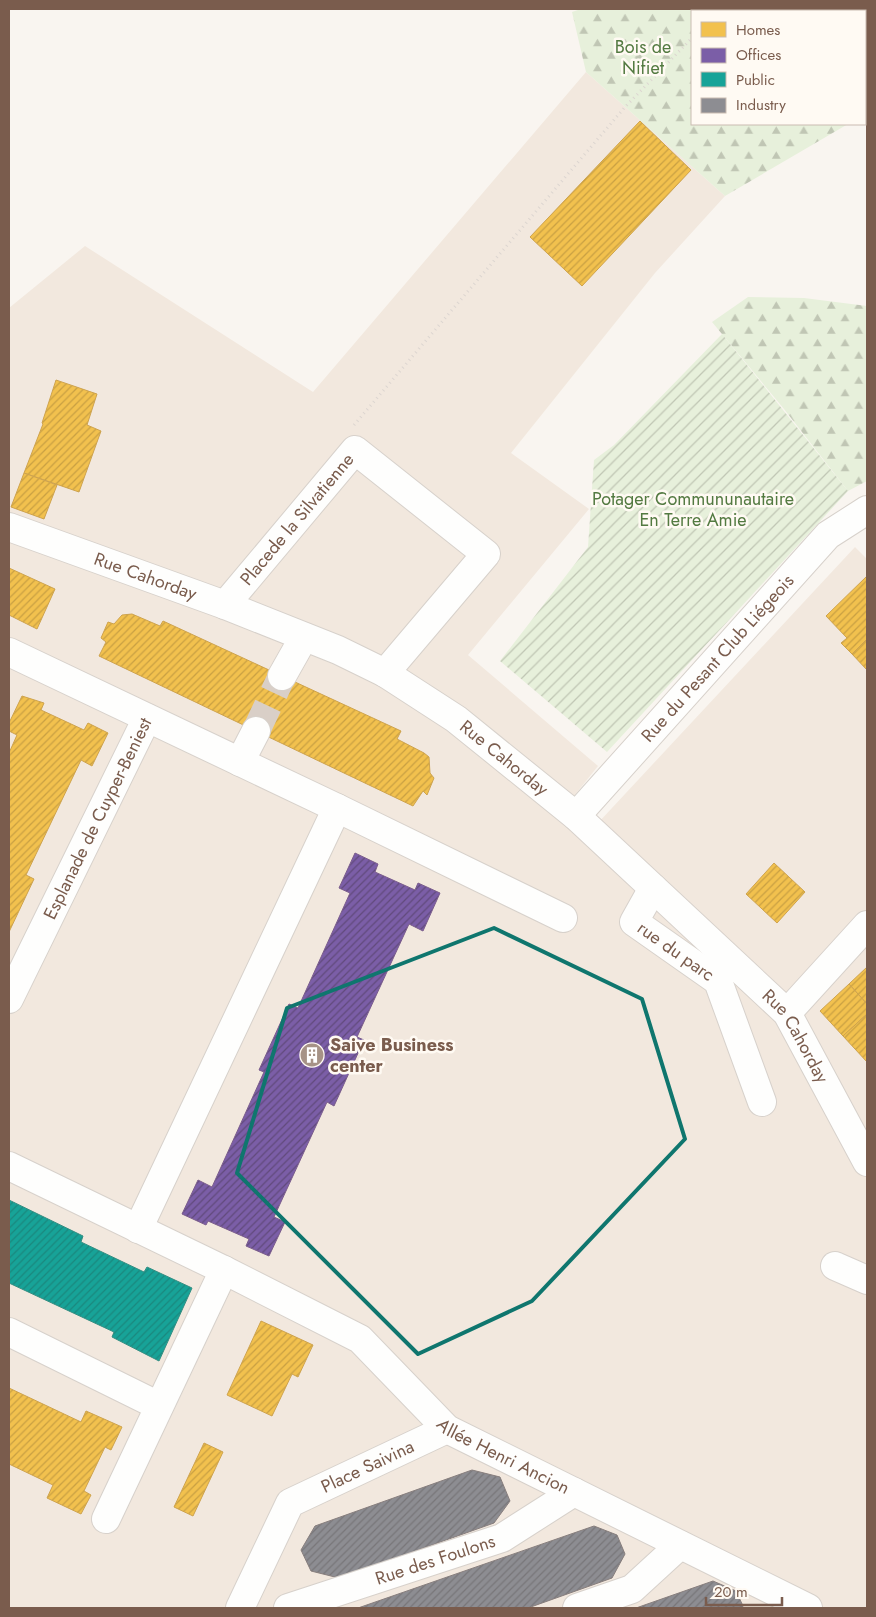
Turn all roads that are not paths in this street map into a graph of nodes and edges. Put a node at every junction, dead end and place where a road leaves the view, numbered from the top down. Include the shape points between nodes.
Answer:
1 (867, 510) edge
2 (9, 527) edge
3 (225, 605) junction
4 (304, 637) junction
5 (9, 652) edge
6 (385, 673) junction
7 (282, 676) tunnel mouth
8 (147, 718) junction
9 (256, 731) tunnel mouth
10 (240, 762) junction
11 (337, 808) junction
12 (576, 816) junction
13 (653, 888) junction
14 (563, 918) dead end
15 (867, 925) edge
16 (9, 999) edge
17 (787, 1013) junction
18 (762, 1102) dead end
19 (867, 1162) edge
20 (9, 1166) edge
21 (138, 1229) junction
22 (835, 1266) dead end
23 (224, 1270) junction
24 (867, 1280) edge
25 (9, 1332) edge
26 (159, 1406) junction
27 (447, 1429) junction
28 (574, 1492) junction
29 (106, 1518) dead end
30 (680, 1544) junction
31 (250, 1608) edge
32 (288, 1608) edge
33 (577, 1608) edge
34 (805, 1608) edge

1 - 12 street, Rue du Pesant Club Liégeois via 828,535
2 - 3 street, Rue Cahorday
3 - 4 street, Rue Cahorday
3 - 6 street, Placede la Silvatienne via 355,450 486,554
4 - 6 street, Rue Cahorday
4 - 7 street
5 - 8 street
6 - 12 street, Rue Cahorday via 456,719
8 - 10 street, Esplanade de Cuyper-Beniest
8 - 16 street, Esplanade de Cuyper-Beniest
9 - 10 street
10 - 11 street, Esplanade de Cuyper-Beniest
11 - 14 street, Esplanade de Cuyper-Beniest
11 - 21 street
12 - 13 street, Rue Cahorday
13 - 17 street, Rue Cahorday
13 - 18 street, rue du parc via 634,922 718,981
15 - 17 street
17 - 19 street, Rue Cahorday
20 - 21 street
21 - 23 street
22 - 24 street
23 - 26 street
23 - 27 street, Allée Henri Ancion via 360,1339
25 - 26 street
26 - 29 street
27 - 28 street, Allée Henri Ancion
27 - 31 street, Place Saivina via 290,1503
28 - 30 street, Allée Henri Ancion
28 - 32 street, Rue des Foulons via 502,1538
30 - 33 street via 632,1589
30 - 34 street, Allée Henri Ancion

